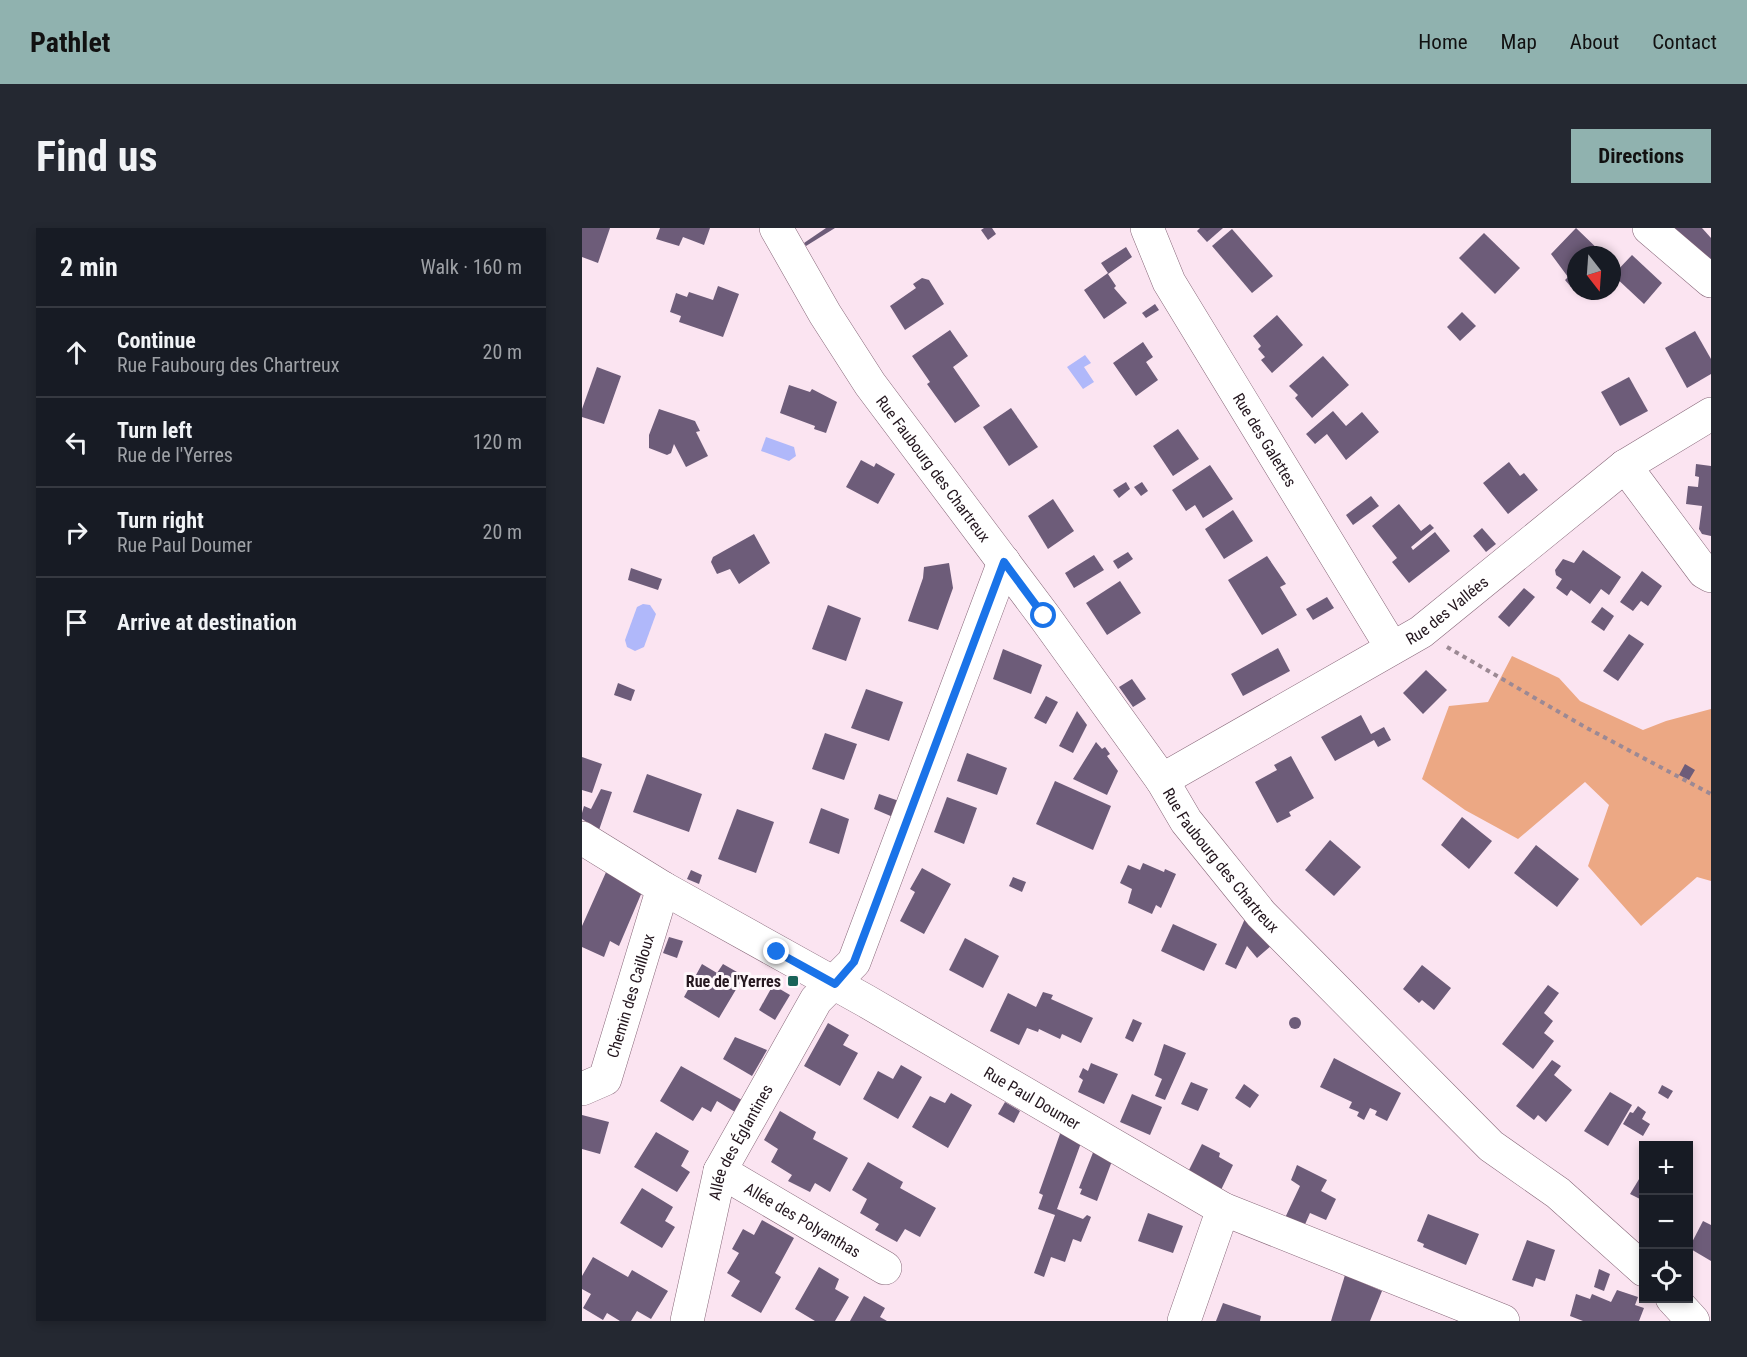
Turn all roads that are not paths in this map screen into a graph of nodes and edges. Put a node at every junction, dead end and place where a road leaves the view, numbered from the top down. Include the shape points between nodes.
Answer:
1 (776, 228) edge
2 (1147, 228) edge
3 (1649, 228) edge
4 (1711, 282) edge
5 (1711, 414) edge
6 (1625, 466) junction
7 (1004, 562) junction
8 (1711, 576) edge
9 (1392, 648) junction
10 (1162, 780) junction
11 (582, 837) edge
12 (663, 888) junction
13 (835, 984) junction
14 (582, 1089) edge
15 (720, 1171) junction
16 (1223, 1209) junction
17 (1639, 1266) edge
18 (885, 1268) dead end
19 (1676, 1303) edge
20 (687, 1321) edge
21 (1184, 1321) edge
22 (1503, 1321) edge
23 (1693, 1321) edge

1 - 7 street, Rue Faubourg des Chartreux via 870,384
2 - 9 street, Rue des Galettes via 1169,282
3 - 4 street
5 - 6 street, Rue des Vallées
6 - 8 street via 1704,572
6 - 9 street, Rue des Vallées via 1421,632
7 - 10 street, Rue Faubourg des Chartreux
7 - 13 street via 854,962
9 - 10 street, Rue des Vallées
10 - 17 street, Rue Faubourg des Chartreux via 1208,850 1261,914 1334,990 1491,1146 1558,1193
11 - 12 street, Rue Paul Doumer
12 - 13 street, Rue Paul Doumer
12 - 14 street, Chemin des Cailloux via 605,1079
13 - 15 street, Allée des Églantines via 816,1000
13 - 16 street, Rue Paul Doumer
15 - 18 street, Allée des Polyanthas
15 - 20 street, Allée des Églantines
16 - 21 street
16 - 22 street, Rue Paul Doumer
19 - 23 street

